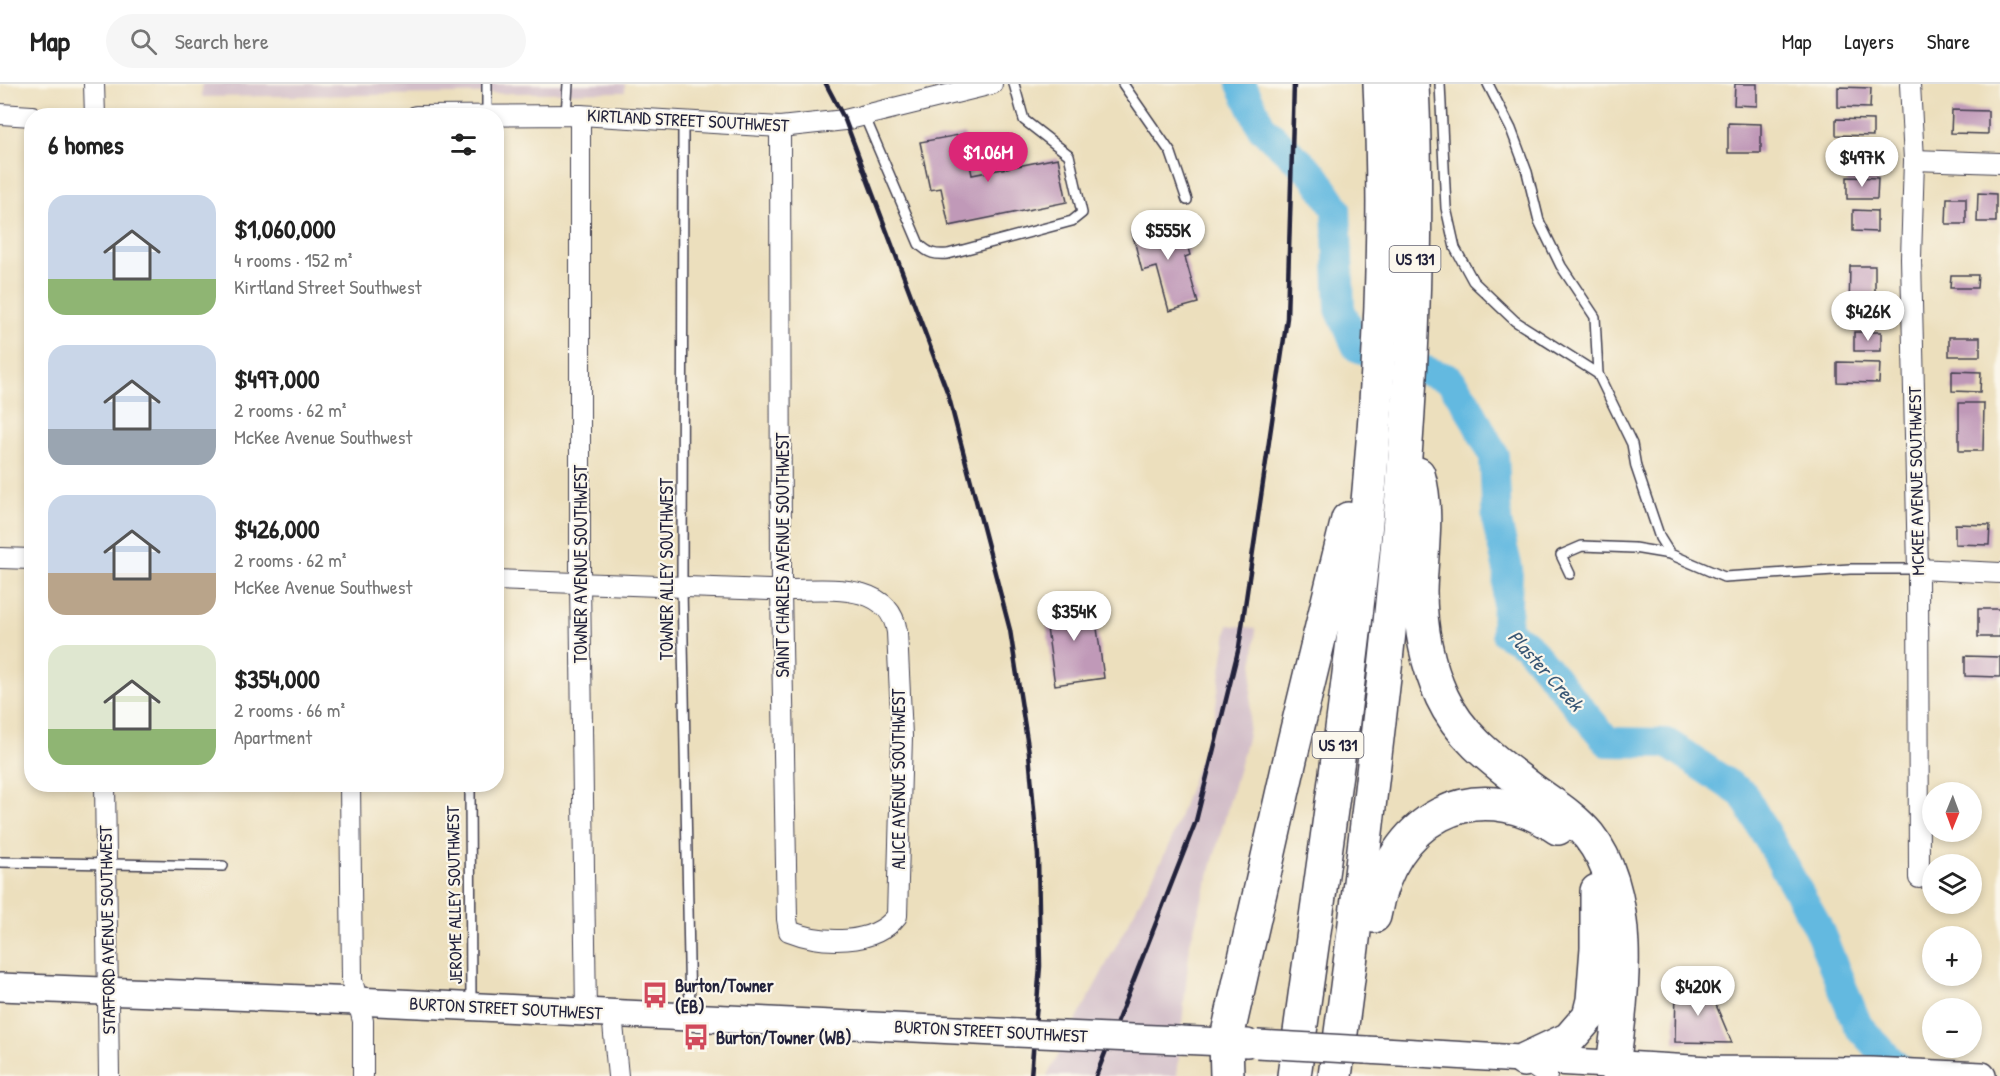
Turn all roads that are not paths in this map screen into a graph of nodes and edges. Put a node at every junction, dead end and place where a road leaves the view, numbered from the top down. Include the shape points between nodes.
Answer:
1 (94, 84) edge
2 (487, 84) edge
3 (568, 84) edge
4 (992, 84) edge
5 (1014, 84) edge
6 (1124, 84) edge
7 (1380, 84) edge
8 (1412, 84) edge
9 (1440, 84) edge
10 (1488, 84) edge
11 (1910, 84) edge
12 (95, 108) edge
13 (487, 108) edge
14 (0, 114) edge
15 (504, 115) edge
16 (573, 115) junction
17 (864, 115) junction
18 (24, 116) edge
19 (683, 121) junction
20 (780, 127) junction
21 (1914, 160) junction
22 (2000, 163) edge
23 (1187, 200) dead end
24 (1598, 374) junction
25 (1377, 411) junction
26 (1407, 434) junction
27 (1670, 554) junction
28 (0, 558) edge
29 (24, 559) edge
30 (1918, 569) junction
31 (2000, 573) edge
32 (1570, 574) dead end
33 (504, 580) edge
34 (580, 584) junction
35 (682, 587) junction
36 (781, 590) junction
37 (105, 792) edge
38 (350, 792) edge
39 (470, 792) edge
40 (0, 862) edge
41 (106, 865) junction
42 (223, 866) dead end
43 (1919, 878) dead end
44 (840, 938) joint
45 (1350, 969) junction
46 (0, 987) edge
47 (107, 991) junction
48 (356, 1000) junction
49 (471, 1006) junction
50 (599, 1013) junction
51 (690, 1017) junction
52 (1242, 1043) junction
53 (1536, 1068) edge
54 (1613, 1070) edge
55 (1832, 1073) edge
56 (1789, 1074) edge
57 (109, 1076) edge
58 (363, 1076) edge
59 (618, 1076) edge
60 (1227, 1076) edge
61 (1294, 1076) edge
62 (1335, 1076) edge
63 (1982, 1076) edge

1 - 12 street
2 - 13 lane
3 - 16 lane
4 - 17 street, KIRTLAND STREET SOUTHWEST
5 - 17 lane via 1024,120 1069,154 1082,213 1072,221 948,254 927,252 919,244
6 - 23 lane via 1171,153
7 - 25 highway, US 131 via 1383,207
8 - 26 highway, US 131 via 1416,229
9 - 24 lane via 1446,208 1455,248 1473,281 1515,321
10 - 24 lane via 1511,129 1539,221 1561,266 1595,317
11 - 21 street, MCKEE AVENUE SOUTHWEST
14 - 18 street
15 - 16 street, KIRTLAND STREET SOUTHWEST
16 - 19 street, KIRTLAND STREET SOUTHWEST
16 - 34 street, TOWNER AVENUE SOUTHWEST
17 - 20 street, KIRTLAND STREET SOUTHWEST
19 - 20 street, KIRTLAND STREET SOUTHWEST
19 - 35 lane, TOWNER ALLEY SOUTHWEST
20 - 36 street, SAINT CHARLES AVENUE SOUTHWEST
21 - 22 street
21 - 30 street, MCKEE AVENUE SOUTHWEST via 1911,258
24 - 27 lane via 1632,444 1660,538
25 - 52 highway via 1294,742
25 - 61 highway, US 131 via 1353,638
26 - 45 highway, US 131 via 1389,640
26 - 54 highway via 1424,494 1421,615 1428,657 1443,699 1475,744 1580,826 1602,856 1612,884 1622,953
27 - 30 lane via 1724,577
27 - 32 lane via 1582,546 1561,555
28 - 29 street
30 - 31 street
30 - 43 street, MCKEE AVENUE SOUTHWEST
33 - 34 street
34 - 35 street
34 - 50 street, TOWNER AVENUE SOUTHWEST
35 - 36 street
35 - 51 lane, TOWNER ALLEY SOUTHWEST
36 - 44 street, SAINT CHARLES AVENUE SOUTHWEST via 789,931 805,938
36 - 44 street, ALICE AVENUE SOUTHWEST via 865,593 885,604 894,617 897,632 902,736 897,916 887,928 869,937
37 - 41 street, STAFFORD AVENUE SOUTHWEST
38 - 48 street via 352,980
39 - 49 lane, JEROME ALLEY SOUTHWEST
40 - 41 lane
41 - 42 lane
41 - 47 street, STAFFORD AVENUE SOUTHWEST
45 - 53 highway via 1370,937 1377,897 1389,864 1417,829 1442,814 1478,805 1511,806 1538,816 1564,833 1590,868 1598,905 1589,1016
45 - 62 highway, US 131
46 - 47 main road, BURTON STREET SOUTHWEST
47 - 48 main road, BURTON STREET SOUTHWEST
47 - 57 street, STAFFORD AVENUE SOUTHWEST
48 - 49 main road, BURTON STREET SOUTHWEST
48 - 58 street via 363,1021
49 - 50 main road, BURTON STREET SOUTHWEST
50 - 51 main road, BURTON STREET SOUTHWEST
50 - 59 street, TOWNER AVENUE SOUTHWEST
51 - 52 main road, BURTON STREET SOUTHWEST, bridge
52 - 53 main road, BURTON STREET SOUTHWEST, bridge via 1366,1050
52 - 60 highway
53 - 54 main road, BURTON STREET SOUTHWEST
54 - 56 main road, BURTON STREET SOUTHWEST
55 - 56 main road, BURTON STREET SOUTHWEST
55 - 63 main road, BURTON STREET SOUTHWEST

